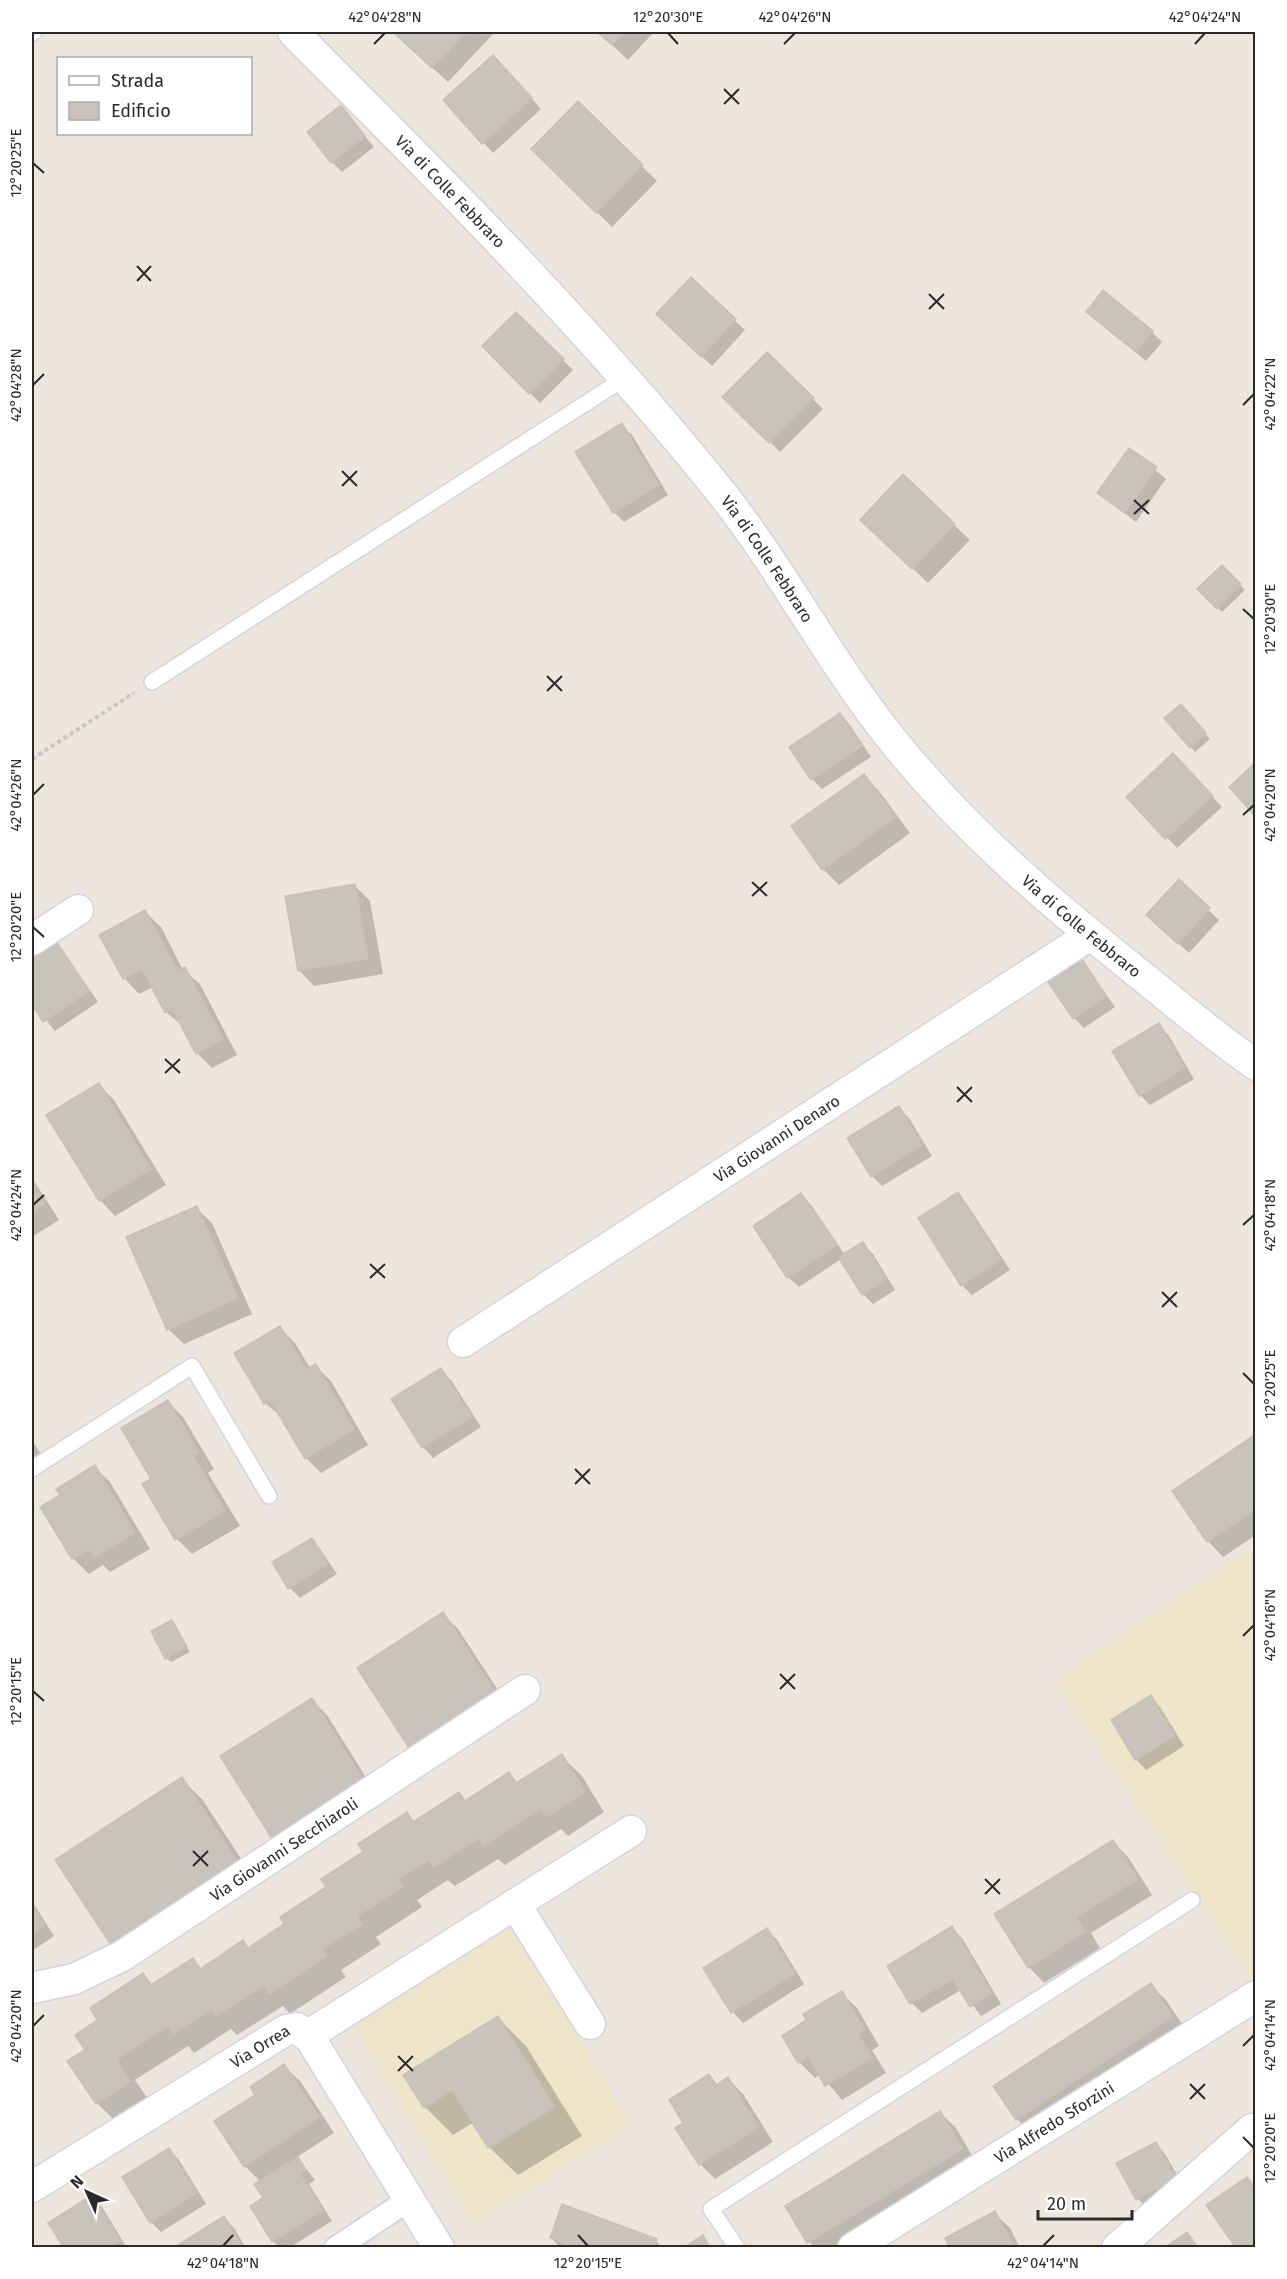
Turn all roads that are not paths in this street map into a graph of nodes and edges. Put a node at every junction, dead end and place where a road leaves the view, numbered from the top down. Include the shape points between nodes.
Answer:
1 (293, 32) edge
2 (625, 378) junction
3 (152, 682) road end
4 (78, 910) dead end
5 (1090, 935) junction
6 (32, 940) edge
7 (1256, 1065) edge
8 (463, 1342) dead end
9 (32, 1469) edge
10 (269, 1496) dead end
11 (525, 1690) dead end
12 (631, 1831) dead end
13 (1192, 1900) dead end
14 (515, 1904) junction
15 (32, 1988) edge
16 (1256, 1996) edge
17 (590, 2024) dead end
18 (308, 2036) junction
19 (1252, 2129) dead end
20 (32, 2187) edge
21 (410, 2199) junction
22 (336, 2247) edge
23 (439, 2247) edge
24 (738, 2247) edge
25 (853, 2247) edge
26 (1117, 2247) edge

1 - 2 street, Via di Colle Febbraro via 453,191
2 - 3 lane
2 - 5 street, Via di Colle Febbraro via 746,523 823,644 934,790 991,849
4 - 6 street
5 - 7 street, Via di Colle Febbraro
5 - 8 street, Via Giovanni Denaro
9 - 10 lane via 192,1366
11 - 15 street, Via Giovanni Secchiaroli via 122,1956 74,1979
12 - 14 street
13 - 24 lane via 711,2209
14 - 17 street
14 - 18 street
16 - 25 street, Via Alfredo Sforzini
18 - 20 street, Via Orrea via 297,2028 285,2030
18 - 21 street, Via Orrea
19 - 26 street
21 - 22 street
21 - 23 street, Via Orrea

